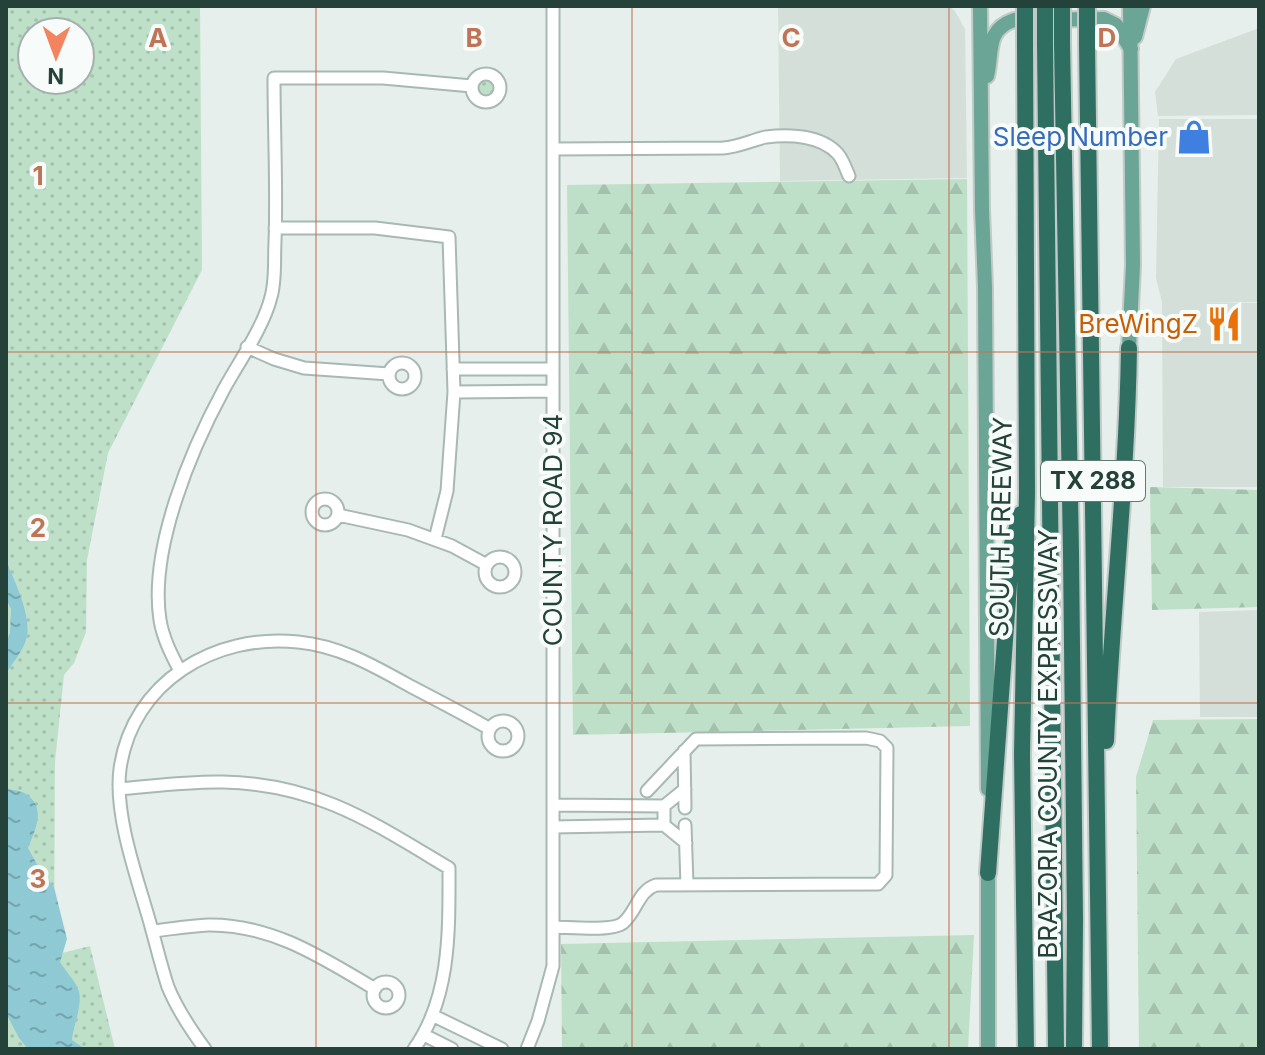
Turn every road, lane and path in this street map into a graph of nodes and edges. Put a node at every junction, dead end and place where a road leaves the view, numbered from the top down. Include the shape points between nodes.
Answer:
1 (553, 6) edge
2 (1025, 6) edge
3 (1045, 6) edge
4 (1062, 6) edge
5 (1087, 6) edge
6 (1130, 6) edge
7 (1143, 6) edge
8 (977, 10) edge
9 (1054, 43) junction
10 (1131, 49) junction
11 (472, 86) dead end
12 (980, 104) junction
13 (554, 149) junction
14 (849, 176) dead end
15 (275, 228) junction
16 (247, 347) junction
17 (1129, 348) joint
18 (453, 369) junction
19 (553, 369) junction
20 (389, 374) dead end
21 (553, 391) junction
22 (454, 392) junction
23 (1027, 493) junction
24 (338, 515) dead end
25 (435, 539) junction
26 (487, 565) dead end
27 (180, 671) junction
28 (490, 729) dead end
29 (684, 751) junction
30 (119, 789) junction
31 (685, 789) junction
32 (647, 791) dead end
33 (553, 805) junction
34 (664, 806) junction
35 (685, 808) dead end
36 (664, 825) junction
37 (685, 825) dead end
38 (553, 827) junction
39 (686, 843) junction
40 (988, 873) junction
41 (687, 885) junction
42 (1099, 918) junction
43 (553, 927) junction
44 (152, 931) junction
45 (375, 989) dead end
46 (432, 1015) junction
47 (424, 1035) junction
48 (205, 1049) edge
49 (414, 1049) edge
50 (452, 1049) edge
51 (502, 1049) edge
52 (527, 1049) edge
53 (988, 1049) edge
54 (1026, 1049) edge
55 (1056, 1049) edge
56 (1074, 1049) edge
57 (1100, 1049) edge

1 - 13 street, COUNTY ROAD 94
2 - 23 highway, SOUTH FREEWAY / TX 288, bridge
3 - 9 highway, BRAZORIA COUNTY EXPRESSWAY, bridge
4 - 9 highway, BRAZORIA COUNTY EXPRESSWAY, bridge
5 - 42 highway, TX 288, bridge
6 - 10 main road
7 - 10 main road
8 - 12 main road
9 - 55 highway, BRAZORIA COUNTY EXPRESSWAY
9 - 56 highway, BRAZORIA COUNTY EXPRESSWAY via 1072,585
10 - 12 main road via 1116,25 1104,19 1002,24 990,46
10 - 17 main road
11 - 15 street via 383,78 274,78
12 - 40 main road
13 - 14 street via 723,148 769,137 807,137 838,154
13 - 19 street, COUNTY ROAD 94
15 - 16 street via 271,297
15 - 18 street via 375,228 449,237
16 - 20 street via 304,368
16 - 27 street via 195,448 165,543 160,624
17 - 42 highway
18 - 19 street
18 - 22 street
19 - 21 street, COUNTY ROAD 94
21 - 22 street
21 - 33 street, COUNTY ROAD 94
22 - 25 street via 447,491
23 - 40 highway via 1012,544
23 - 54 highway, SOUTH FREEWAY / TX 288 via 1022,754
24 - 25 street
25 - 26 street
27 - 28 street via 250,643 319,645 361,659
27 - 30 street via 162,684 138,716 124,751
29 - 31 street
29 - 32 street
29 - 41 street via 696,739 866,738 887,748 886,875 878,884
30 - 44 street
30 - 46 street via 220,781 301,793 371,821 449,868 447,954
31 - 34 street
31 - 35 street
33 - 34 street
33 - 38 street, COUNTY ROAD 94
34 - 36 street
36 - 38 street
36 - 39 street
37 - 39 street
38 - 43 street, COUNTY ROAD 94
39 - 41 street
40 - 53 main road
41 - 43 street via 646,888 624,923 614,928
42 - 57 highway, TX 288
43 - 52 street, COUNTY ROAD 94 via 553,966
44 - 45 street via 208,925 259,931 303,947
44 - 48 street via 168,986
46 - 47 street
46 - 51 street
47 - 49 street
47 - 50 street

